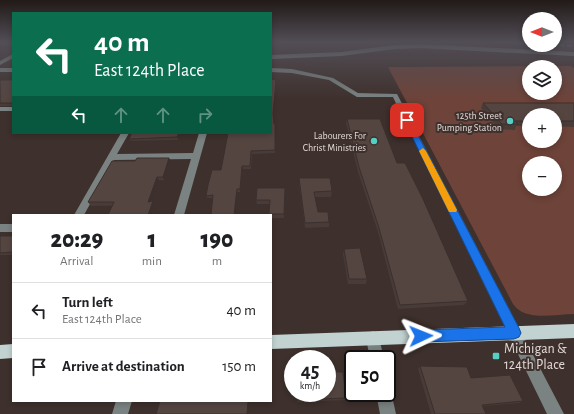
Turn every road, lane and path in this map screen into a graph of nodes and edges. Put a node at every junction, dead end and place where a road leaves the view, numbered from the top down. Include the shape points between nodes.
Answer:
1 (0, 70) edge
2 (12, 70) edge
3 (272, 70) edge
4 (12, 109) edge
5 (1, 110) edge
6 (124, 134) edge
7 (203, 134) edge
8 (196, 156) junction
9 (112, 157) junction
10 (80, 214) edge
11 (179, 214) edge
12 (0, 228) edge
13 (12, 228) edge
14 (574, 331) edge
15 (514, 333) junction
16 (373, 338) junction
17 (272, 342) edge
18 (376, 350) edge
19 (12, 351) edge
20 (0, 352) edge
21 (124, 402) edge
22 (386, 402) edge
23 (120, 414) edge
24 (388, 414) edge
25 (556, 414) edge

1 - 2 street
3 - 15 street via 292,71 331,79 357,95 395,95
4 - 5 street
6 - 9 street
7 - 8 street
8 - 9 street
8 - 11 street
9 - 10 street
12 - 13 street
14 - 15 main road
15 - 16 main road
15 - 25 street
16 - 17 main road
16 - 18 street
19 - 20 main road
21 - 23 street
22 - 24 street

